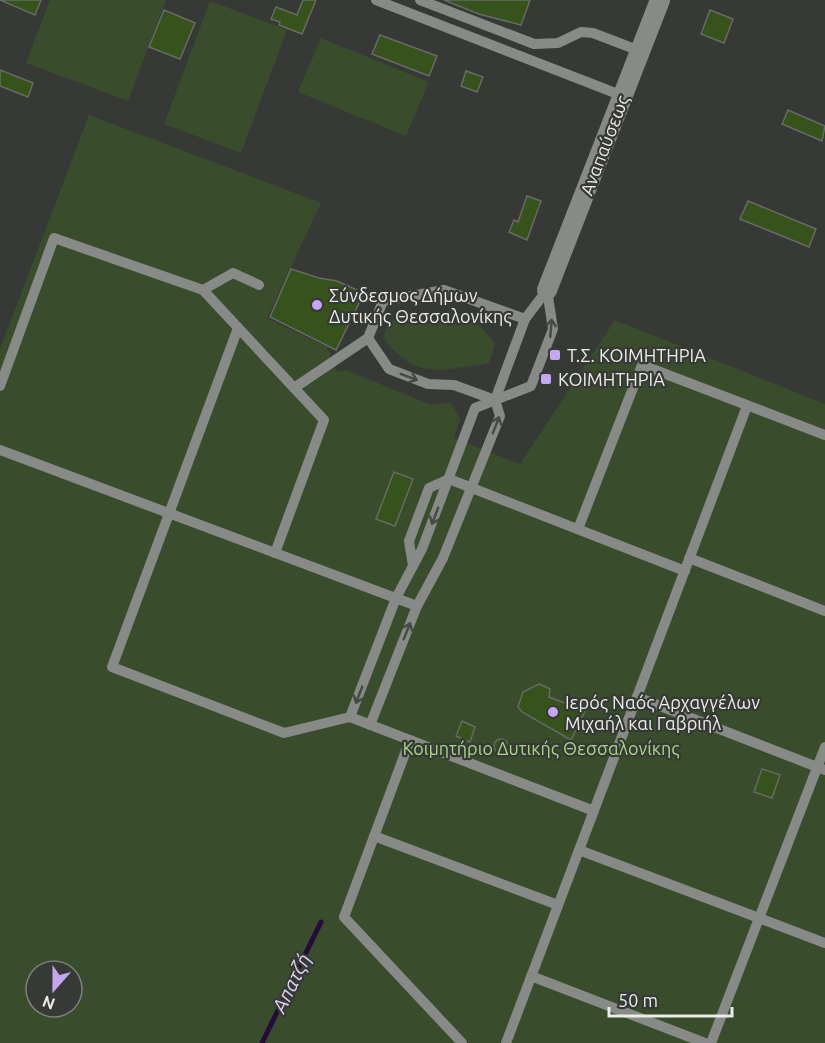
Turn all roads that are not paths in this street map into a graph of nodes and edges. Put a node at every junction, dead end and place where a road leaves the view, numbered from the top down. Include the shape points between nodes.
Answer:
1 (376, 0) edge
2 (420, 0) edge
3 (660, 0) edge
4 (640, 51) junction
5 (623, 96) junction
6 (259, 285) dead end
7 (203, 290) junction
8 (548, 290) junction
9 (525, 320) junction
10 (238, 328) junction
11 (368, 338) junction
12 (0, 386) edge
13 (294, 388) junction
14 (495, 400) junction
15 (747, 405) junction
16 (825, 435) edge
17 (0, 450) edge
18 (449, 479) junction
19 (471, 488) junction
20 (169, 513) junction
21 (578, 529) junction
22 (275, 553) junction
23 (689, 558) junction
24 (685, 571) junction
25 (396, 598) junction
26 (417, 606) junction
27 (825, 611) edge
28 (637, 697) junction
29 (350, 717) junction
30 (370, 725) junction
31 (410, 740) junction
32 (825, 747) edge
33 (821, 768) edge
34 (594, 811) junction
35 (374, 836) junction
36 (579, 850) junction
37 (558, 905) junction
38 (759, 918) junction
39 (825, 943) edge
40 (531, 976) junction
41 (462, 1043) edge
42 (506, 1043) edge
43 (705, 1043) edge
44 (711, 1043) edge

1 - 5 lane
2 - 4 lane via 534,44 558,43 581,32
3 - 4 street, Αναπαύσεως
4 - 5 street, Αναπαύσεως
5 - 8 street, Αναπαύσεως
6 - 7 lane via 233,273
7 - 10 lane
7 - 12 lane via 54,238
8 - 9 lane
14 -> 8 lane via 531,386 553,329
9 - 11 lane via 444,290 383,301
9 - 14 lane
10 - 13 lane
10 - 20 lane
11 - 13 lane
11 -> 14 lane via 390,369 428,384 454,385
13 - 22 lane via 324,420
14 - 18 lane via 476,408
19 -> 14 lane via 500,416
15 - 16 lane
15 - 21 lane via 642,365
15 - 23 lane
17 - 20 lane
18 - 19 lane
18 -> 25 lane via 429,488 409,541 413,566
19 - 21 lane
19 - 26 lane via 443,558
20 - 22 lane
20 - 29 lane via 112,666 284,733
21 - 24 lane
22 - 25 lane
23 - 24 lane
23 - 27 lane
24 - 28 lane
25 - 26 lane
25 -> 29 lane
30 -> 26 lane
28 - 33 lane
28 - 34 lane
29 - 30 lane
30 - 31 lane
31 - 34 lane
31 - 35 lane
32 - 33 lane
33 - 38 lane
34 - 36 lane
35 - 37 lane
35 - 41 lane via 344,917
36 - 37 lane
36 - 38 lane
37 - 40 lane
38 - 39 lane
38 - 44 lane
40 - 42 lane
40 - 43 lane

